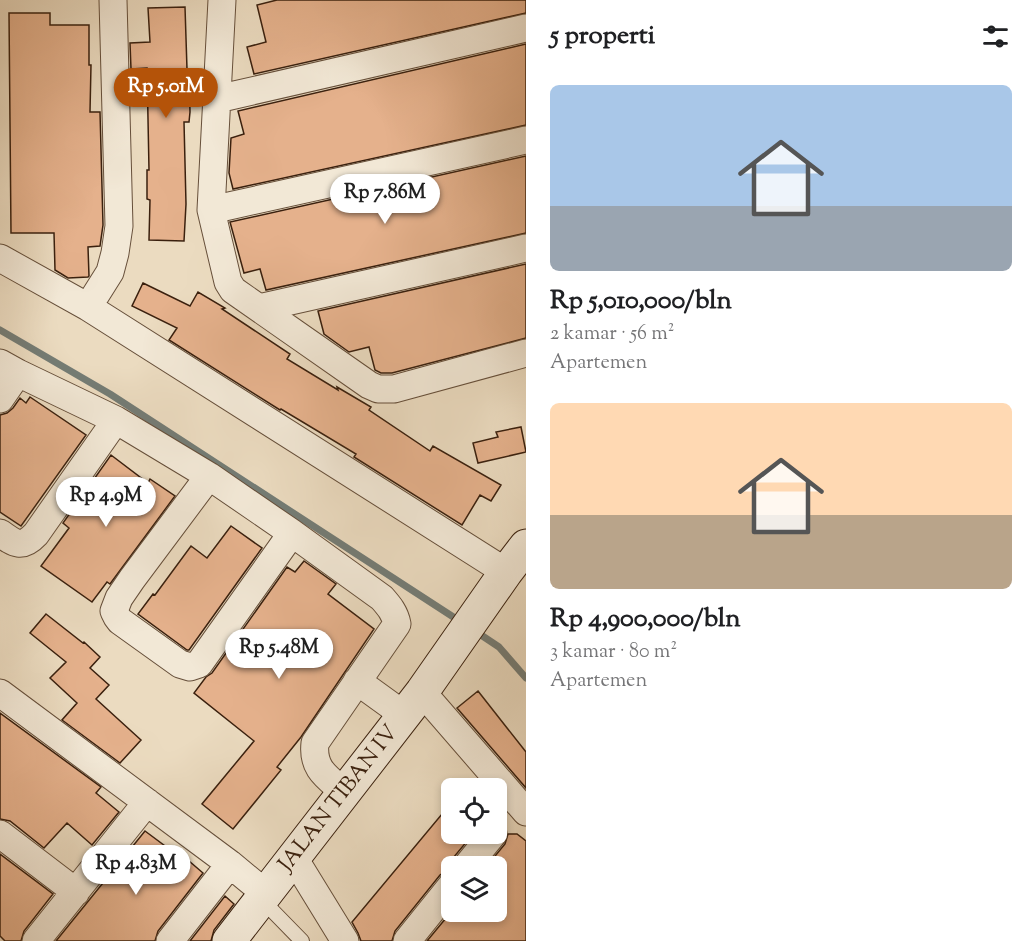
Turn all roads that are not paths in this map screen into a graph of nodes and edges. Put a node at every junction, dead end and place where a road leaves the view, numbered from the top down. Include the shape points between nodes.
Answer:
1 (113, 0) edge
2 (222, 0) edge
3 (526, 28) edge
4 (217, 99) junction
5 (526, 140) edge
6 (211, 210) junction
7 (526, 248) edge
8 (0, 258) edge
9 (88, 308) junction
10 (259, 308) junction
11 (526, 353) edge
12 (9, 368) edge
13 (0, 399) edge
14 (116, 420) junction
15 (209, 476) junction
16 (0, 533) edge
17 (292, 533) junction
18 (526, 546) edge
19 (501, 579) junction
20 (357, 681) junction
21 (0, 693) edge
22 (413, 704) junction
23 (344, 792) junction
24 (147, 802) junction
25 (522, 807) edge
26 (507, 820) edge
27 (0, 834) edge
28 (485, 844) edge
29 (475, 856) edge
30 (294, 858) junction
31 (230, 864) junction
32 (76, 892) junction
33 (263, 896) junction
34 (441, 898) edge
35 (36, 941) edge
36 (170, 941) edge
37 (228, 941) edge
38 (302, 941) edge
39 (345, 941) edge
40 (406, 941) edge

1 - 9 street via 119,226 110,272
2 - 4 street
3 - 4 street
4 - 6 street
5 - 6 street
6 - 10 street via 228,282
7 - 10 street
8 - 9 street
9 - 19 street
10 - 11 street via 378,389 394,389
12 - 13 street
12 - 14 street
14 - 15 street
14 - 16 street via 30,540 13,543
15 - 17 street
15 - 17 street via 132,579 114,611 120,621 180,664 199,664
17 - 20 street via 382,598 393,612 397,624
18 - 19 street, JALAN TIBAN IV
19 - 22 street, JALAN TIBAN IV
20 - 22 street
20 - 23 street via 315,743 317,764
21 - 24 street
22 - 23 street, JALAN TIBAN IV
22 - 25 street
23 - 30 street, JALAN TIBAN IV
24 - 31 street
24 - 32 street
25 - 26 street
27 - 32 street
28 - 29 street
30 - 33 street, JALAN TIBAN IV
30 - 39 street
31 - 33 street
31 - 36 street
32 - 35 street
33 - 37 street, JALAN TIBAN IV
33 - 38 lane
34 - 40 street

